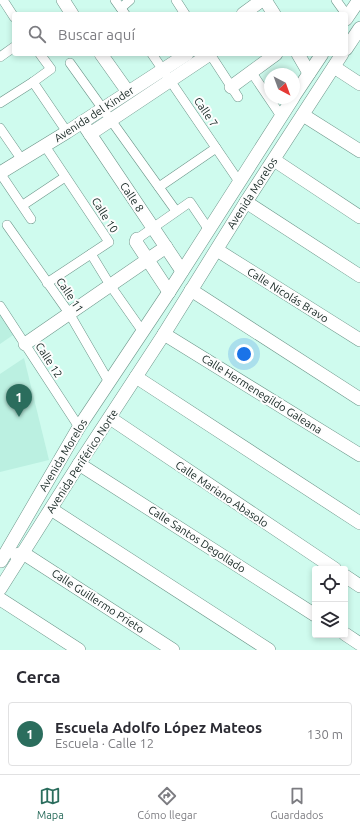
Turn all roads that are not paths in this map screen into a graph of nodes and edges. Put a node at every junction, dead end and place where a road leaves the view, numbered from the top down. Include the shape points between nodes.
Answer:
1 (2, 0) edge
2 (63, 0) edge
3 (130, 0) edge
4 (176, 0) edge
5 (262, 0) edge
6 (266, 0) edge
7 (336, 0) edge
8 (359, 0) edge
9 (120, 7) edge
10 (71, 12) edge
11 (184, 12) edge
12 (246, 12) edge
13 (272, 12) edge
14 (344, 12) edge
15 (12, 14) edge
16 (348, 14) edge
17 (360, 28) edge
18 (348, 46) edge
19 (12, 48) edge
20 (41, 56) edge
21 (102, 56) edge
22 (153, 56) edge
23 (184, 56) edge
24 (207, 56) edge
25 (211, 56) edge
26 (273, 56) edge
27 (299, 56) edge
28 (321, 56) edge
29 (341, 56) edge
30 (0, 57) edge
31 (70, 63) dead end
32 (334, 67) junction
33 (163, 69) junction
34 (252, 73) junction
35 (309, 73) junction
36 (170, 81) junction
37 (33, 82) junction
38 (360, 84) edge
39 (300, 87) edge
40 (128, 92) junction
41 (235, 92) joint
42 (0, 103) edge
43 (289, 104) edge
44 (103, 109) junction
45 (303, 114) junction
46 (281, 116) junction
47 (111, 120) junction
48 (82, 122) junction
49 (0, 128) edge
50 (67, 132) junction
51 (90, 134) junction
52 (45, 146) junction
53 (216, 148) junction
54 (360, 151) edge
55 (22, 160) junction
56 (274, 160) junction
57 (0, 173) edge
58 (65, 176) junction
59 (240, 183) junction
60 (159, 187) junction
61 (246, 202) junction
62 (23, 206) junction
63 (176, 211) junction
64 (360, 217) edge
65 (31, 219) dead end
66 (7, 225) dead end
67 (153, 228) junction
68 (209, 230) junction
69 (137, 239) joint
70 (166, 247) junction
71 (216, 250) junction
72 (91, 254) junction
73 (147, 260) junction
74 (182, 272) junction
75 (360, 276) edge
76 (47, 283) junction
77 (110, 285) junction
78 (191, 290) junction
79 (170, 292) junction
80 (0, 306) edge
81 (69, 313) junction
82 (143, 332) junction
83 (164, 334) junction
84 (360, 340) edge
85 (25, 344) junction
86 (136, 377) junction
87 (109, 382) junction
88 (360, 399) edge
89 (110, 418) junction
90 (79, 427) junction
91 (360, 455) edge
92 (80, 464) junction
93 (52, 509) junction
94 (360, 523) edge
95 (23, 553) junction
96 (1, 561) edge
97 (331, 566) edge
98 (348, 578) edge
99 (360, 586) edge
100 (0, 589) edge
101 (0, 599) edge
102 (312, 613) edge
103 (348, 636) edge
104 (360, 644) edge
105 (78, 650) edge
106 (173, 650) edge
107 (270, 650) edge

1 - 15 street
2 - 10 street
3 - 9 street
4 - 11 street
5 - 12 street
6 - 13 street
7 - 14 street
8 - 16 street
17 - 18 street
19 - 30 street
20 - 37 street via 51,69
21 - 40 street
22 - 33 street, Calle 7
23 - 33 street, Avenida del Kinder
24 - 36 street
25 - 41 street
26 - 34 street
27 - 35 street
28 - 35 street, Avenida Morelos
29 - 32 street, Avenida Morelos
31 - 44 street
32 - 38 street
32 - 45 street, Avenida Morelos
33 - 36 street, Calle 7
33 - 40 street, Avenida del Kinder
34 - 41 street
34 - 46 street
35 - 39 street, Avenida Morelos
36 - 47 street
36 - 53 street, Calle 7
37 - 42 street
37 - 50 street
40 - 44 street, Avenida del Kinder
43 - 46 street, Avenida Morelos
44 - 47 street
44 - 48 street, Avenida del Kinder
45 - 54 street
45 - 56 street, Avenida Morelos
46 - 59 street, Avenida Morelos
47 - 51 street
47 - 60 street
48 - 50 street, Avenida del Kinder
48 - 51 street, Calle 8
49 - 55 street
50 - 52 street, Avenida del Kinder
51 - 67 street, Calle 8
52 - 55 street, Avenida del Kinder
52 - 58 street, Calle 10
53 - 59 street, Calle 7
53 - 60 street
55 - 57 street, Avenida del Kinder
56 - 61 street, Avenida Morelos
56 - 64 street
57 - 62 street
58 - 62 street
58 - 72 street, Calle 10 via 109,242
59 - 68 street, Avenida Morelos
60 - 63 street
61 - 71 street, Avenida Morelos
61 - 75 street
62 - 65 street
63 - 67 street
63 - 68 street via 190,202
66 - 76 street, Calle 11
67 - 69 street
67 - 70 street, Calle 8
68 - 74 street, Avenida Morelos
69 - 73 street via 136,242
70 - 73 street
70 - 74 street, Calle 8
71 - 78 street, Avenida Morelos
71 - 84 street, Calle Nicolás Bravo
72 - 76 street
72 - 77 street
73 - 77 street
73 - 79 street
74 - 79 street, Avenida Morelos
76 - 81 street, Calle 11
77 - 81 street
77 - 82 street
78 - 83 street, Avenida Morelos
78 - 88 street
79 - 82 street, Avenida Morelos
80 - 85 street, Calle 12
81 - 85 street
81 - 87 street, Calle 11
82 - 87 street, Avenida Morelos
83 - 86 street, Avenida Periférico Norte
83 - 91 street, Calle Hermenegildo Galeana
85 - 90 street, Calle 12
86 - 89 street, Avenida Periférico Norte
86 - 94 street
87 - 90 street, Avenida Morelos
89 - 92 street, Avenida Periférico Norte
89 - 97 street, Calle Mariano Abasolo
90 - 96 street, Avenida Morelos
92 - 93 street, Avenida Periférico Norte
92 - 102 street, Calle Santos Degollado
93 - 95 street, Avenida Periférico Norte
93 - 107 street
95 - 96 street
95 - 100 street, Avenida Periférico Norte
95 - 106 street, Calle Guillermo Prieto
98 - 99 street
101 - 105 street
103 - 104 street

